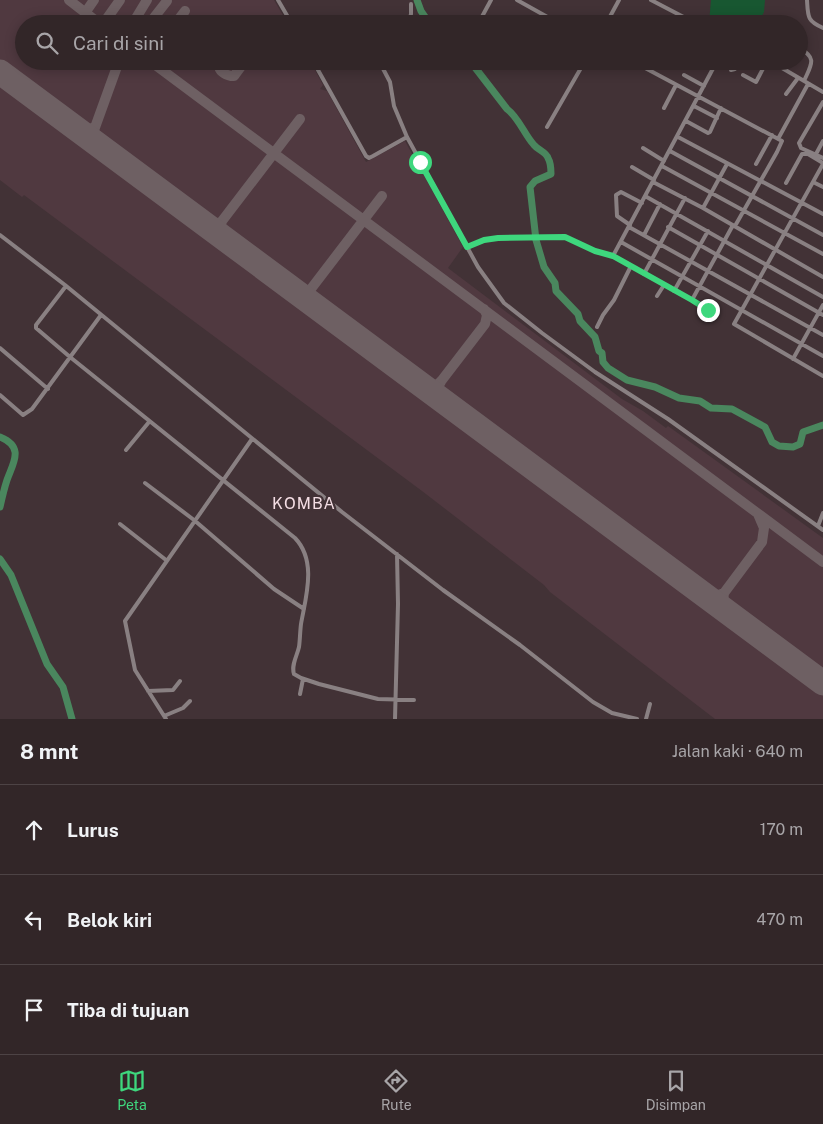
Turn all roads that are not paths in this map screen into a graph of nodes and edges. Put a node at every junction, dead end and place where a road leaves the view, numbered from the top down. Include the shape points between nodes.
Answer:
1 (278, 0) edge
2 (491, 0) edge
3 (517, 0) edge
4 (619, 0) edge
5 (651, 0) edge
6 (664, 0) edge
7 (807, 0) edge
8 (410, 4) dead end
9 (662, 6) junction
10 (287, 15) edge
11 (411, 15) edge
12 (483, 15) edge
13 (544, 15) edge
14 (611, 15) edge
15 (680, 15) edge
16 (808, 15) edge
17 (808, 18) edge
18 (823, 28) edge
19 (808, 53) edge
20 (317, 70) edge
21 (384, 70) edge
22 (580, 70) edge
23 (648, 70) edge
24 (712, 70) edge
25 (763, 70) edge
26 (784, 70) edge
27 (684, 75) dead end
28 (744, 75) dead end
29 (798, 78) junction
30 (806, 82) junction
31 (676, 85) junction
32 (704, 86) junction
33 (823, 92) edge
34 (786, 94) dead end
35 (698, 96) junction
36 (823, 102) edge
37 (694, 106) junction
38 (664, 108) dead end
39 (721, 108) junction
40 (717, 118) junction
41 (686, 121) junction
42 (547, 128) dead end
43 (772, 135) junction
44 (407, 137) junction
45 (678, 137) junction
46 (778, 139) junction
47 (823, 141) edge
48 (643, 148) dead end
49 (670, 151) junction
50 (816, 154) junction
51 (823, 158) edge
52 (664, 161) junction
53 (727, 164) junction
54 (756, 164) dead end
55 (823, 164) edge
56 (662, 166) junction
57 (632, 167) dead end
58 (719, 178) junction
59 (654, 181) junction
60 (760, 182) junction
61 (813, 182) junction
62 (786, 183) dead end
63 (823, 187) edge
64 (711, 193) junction
65 (646, 196) junction
66 (752, 196) junction
67 (685, 198) junction
68 (642, 203) junction
69 (660, 204) junction
70 (802, 204) junction
71 (702, 208) junction
72 (743, 210) junction
73 (676, 213) junction
74 (823, 214) edge
75 (794, 219) junction
76 (629, 226) junction
77 (734, 226) junction
78 (668, 227) junction
79 (708, 231) junction
80 (786, 233) junction
81 (0, 235) edge
82 (644, 235) junction
83 (823, 235) edge
84 (725, 240) junction
85 (621, 242) junction
86 (660, 244) junction
87 (700, 246) junction
88 (467, 247) junction
89 (776, 250) junction
90 (823, 254) edge
91 (613, 256) junction
92 (717, 256) junction
93 (652, 259) junction
94 (692, 262) junction
95 (631, 266) junction
96 (767, 266) junction
97 (708, 271) junction
98 (644, 274) junction
99 (684, 276) junction
100 (823, 277) edge
101 (759, 279) junction
102 (664, 285) junction
103 (700, 285) junction
104 (66, 286) junction
105 (674, 290) junction
106 (751, 295) junction
107 (657, 296) dead end
108 (823, 297) edge
109 (692, 300) junction
110 (823, 305) edge
111 (708, 310) dead end
112 (742, 310) junction
113 (821, 314) edge
114 (100, 315) junction
115 (597, 327) dead end
116 (810, 328) junction
117 (823, 335) edge
118 (802, 342) junction
119 (0, 348) edge
120 (823, 356) edge
121 (70, 358) junction
122 (793, 359) junction
123 (823, 376) edge
124 (48, 389) junction
125 (0, 395) edge
126 (149, 422) junction
127 (252, 439) junction
128 (126, 450) dead end
129 (222, 482) junction
130 (145, 483) dead end
131 (823, 513) edge
132 (194, 520) junction
133 (120, 524) dead end
134 (821, 527) edge
135 (397, 554) junction
136 (166, 560) junction
137 (304, 609) junction
138 (303, 679) junction
139 (180, 681) dead end
140 (148, 691) junction
141 (300, 694) dead end
142 (395, 699) junction
143 (414, 700) dead end
144 (190, 701) dead end
145 (650, 704) dead end
146 (165, 717) edge
147 (395, 719) edge
148 (637, 719) edge
149 (646, 719) edge

1 - 10 street
2 - 12 street
3 - 13 street
4 - 14 street
5 - 9 street
6 - 9 street
7 - 16 street
8 - 11 street
9 - 15 street
17 - 18 street
19 - 30 street via 812,58
20 - 44 street via 366,156 369,158
21 - 44 street
22 - 42 street
23 - 31 street
24 - 32 street
25 - 28 street via 756,82
26 - 29 street
27 - 32 street
29 - 30 street
29 - 34 street
30 - 33 street
30 - 46 street
31 - 35 street
31 - 38 street
32 - 35 street
35 - 37 street
35 - 39 street
36 - 50 street via 799,143 801,148
37 - 40 street
37 - 41 street
39 - 40 street
39 - 43 street
40 - 41 street via 708,133
41 - 45 street
43 - 46 street
43 - 54 street
44 - 88 street
45 - 49 street
45 - 53 street
46 - 60 street via 782,143
47 - 50 street
48 - 52 street
49 - 52 street
49 - 58 street
50 - 51 street
52 - 56 street
53 - 58 street
53 - 60 street
55 - 61 street
55 - 62 street via 808,154 802,154
56 - 59 street
56 - 64 street
57 - 59 street
58 - 64 street
58 - 66 street
59 - 65 street
59 - 67 street
60 - 66 street
60 - 70 street
61 - 63 street
61 - 70 street
64 - 71 street
64 - 72 street
65 - 68 street
65 - 69 street
66 - 72 street
66 - 75 street
67 - 71 street
67 - 73 street
68 - 76 street
68 - 76 street via 621,192 616,195 617,216
69 - 73 street
69 - 82 street
70 - 74 street
70 - 75 street
71 - 77 street
72 - 77 street
72 - 80 street
73 - 78 street
73 - 79 street
75 - 80 street
75 - 83 street
76 - 82 street
76 - 85 street
77 - 84 street
77 - 89 street
78 - 86 street
78 - 87 street
79 - 84 street
79 - 87 street
80 - 89 street
80 - 90 street
81 - 104 street
82 - 86 street
84 - 92 street
84 - 96 street
85 - 91 street
85 - 93 street
86 - 93 street
86 - 94 street
87 - 92 street
87 - 94 street
88 - 91 street via 498,238 565,237
88 - 134 street via 499,298 512,310 595,372 668,419
89 - 96 street
89 - 100 street
91 - 95 street
92 - 97 street
92 - 101 street
93 - 98 street
93 - 99 street
94 - 97 street
94 - 99 street
95 - 98 street
95 - 115 street
96 - 101 street
96 - 108 street
97 - 103 street
97 - 106 street
98 - 102 street
99 - 103 street
99 - 105 street
101 - 106 street
101 - 113 street
102 - 105 street
102 - 107 street
103 - 109 street
103 - 112 street
104 - 114 street
104 - 121 street via 36,326
105 - 109 street
106 - 112 street
106 - 116 street
109 - 111 street
110 - 113 street
112 - 118 street
112 - 122 street via 735,326
113 - 116 street
114 - 121 street
114 - 127 street
116 - 117 street
116 - 118 street
118 - 120 street
118 - 122 street
119 - 124 street
121 - 124 street
121 - 126 street
122 - 123 street
124 - 125 street via 37,405 23,415
126 - 128 street
126 - 129 street
127 - 129 street
127 - 135 street
129 - 132 street
129 - 137 street via 303,547 308,588
130 - 132 street
131 - 134 street
132 - 136 street
132 - 137 street via 274,589
133 - 136 street
135 - 142 street
135 - 148 street via 593,702 612,713
136 - 140 street via 125,621 135,670
137 - 138 street via 293,670
138 - 141 street
138 - 142 street via 378,698
139 - 140 street via 173,690
140 - 146 street
142 - 143 street
142 - 147 street
144 - 146 street via 184,708
145 - 149 street

